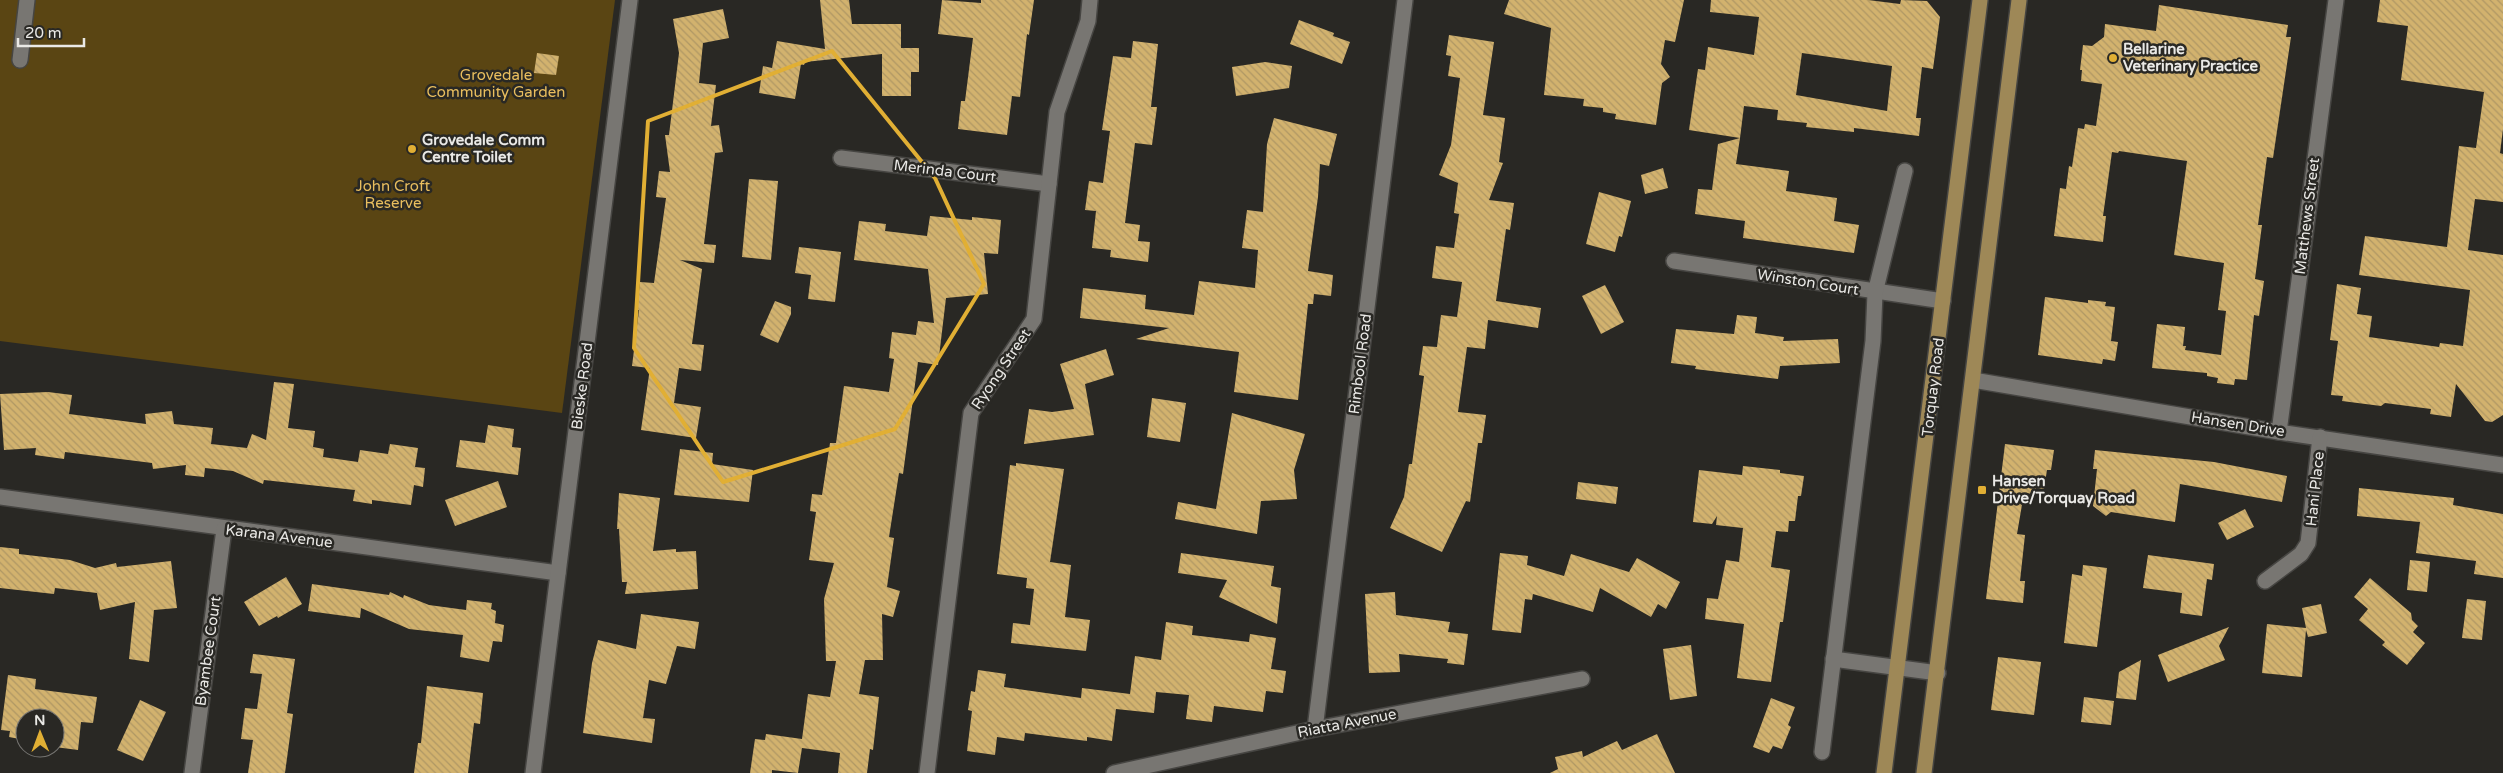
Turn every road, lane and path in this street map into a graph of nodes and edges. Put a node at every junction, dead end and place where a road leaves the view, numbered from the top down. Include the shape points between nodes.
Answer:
1 (27, 0) edge
2 (630, 0) edge
3 (1090, 0) edge
4 (1405, 0) edge
5 (1980, 0) edge
6 (2019, 0) edge
7 (2336, 0) edge
8 (20, 60) dead end
9 (840, 158) dead end
10 (1905, 171) dead end
11 (1049, 184) junction
12 (1674, 261) dead end
13 (1875, 293) junction
14 (1943, 301) junction
15 (1973, 380) junction
16 (2279, 432) junction
17 (2320, 437) junction
18 (2503, 465) edge
19 (0, 497) edge
20 (224, 529) junction
21 (558, 573) junction
22 (2265, 580) dead end
23 (1833, 659) junction
24 (1898, 669) junction
25 (1938, 673) junction
26 (1582, 679) dead end
27 (1315, 729) junction
28 (1822, 752) dead end
29 (192, 773) edge
30 (533, 773) edge
31 (927, 773) edge
32 (1114, 773) edge
33 (1884, 773) edge
34 (1924, 773) edge

1 - 8 street
2 - 21 street, Bieske Road
3 - 11 street, Ryong Street via 1088,21 1057,112
4 - 27 street, Rimbool Road
5 - 14 main road, Torquay Road
6 - 15 main road
7 - 16 street, Matthews Street
9 - 11 street, Merinda Court
10 - 13 street
11 - 31 street, Ryong Street via 1034,320 971,413
12 - 13 street, Winston Court
13 - 14 street, Winston Court
13 - 23 street via 1873,341
14 - 24 main road, Torquay Road
15 - 16 street, Hansen Drive
15 - 25 main road
16 - 17 street, Hansen Drive
17 - 18 street, Hansen Drive
17 - 22 street, Hani Place via 2308,543 2301,554
19 - 20 street, Karana Avenue
20 - 21 street, Karana Avenue
20 - 29 street, Byambee Court
21 - 30 street, Bieske Road
23 - 24 street
23 - 28 street
24 - 25 street
24 - 33 main road, Torquay Road
25 - 34 main road
26 - 27 street, Riatta Avenue
27 - 32 street, Riatta Avenue

